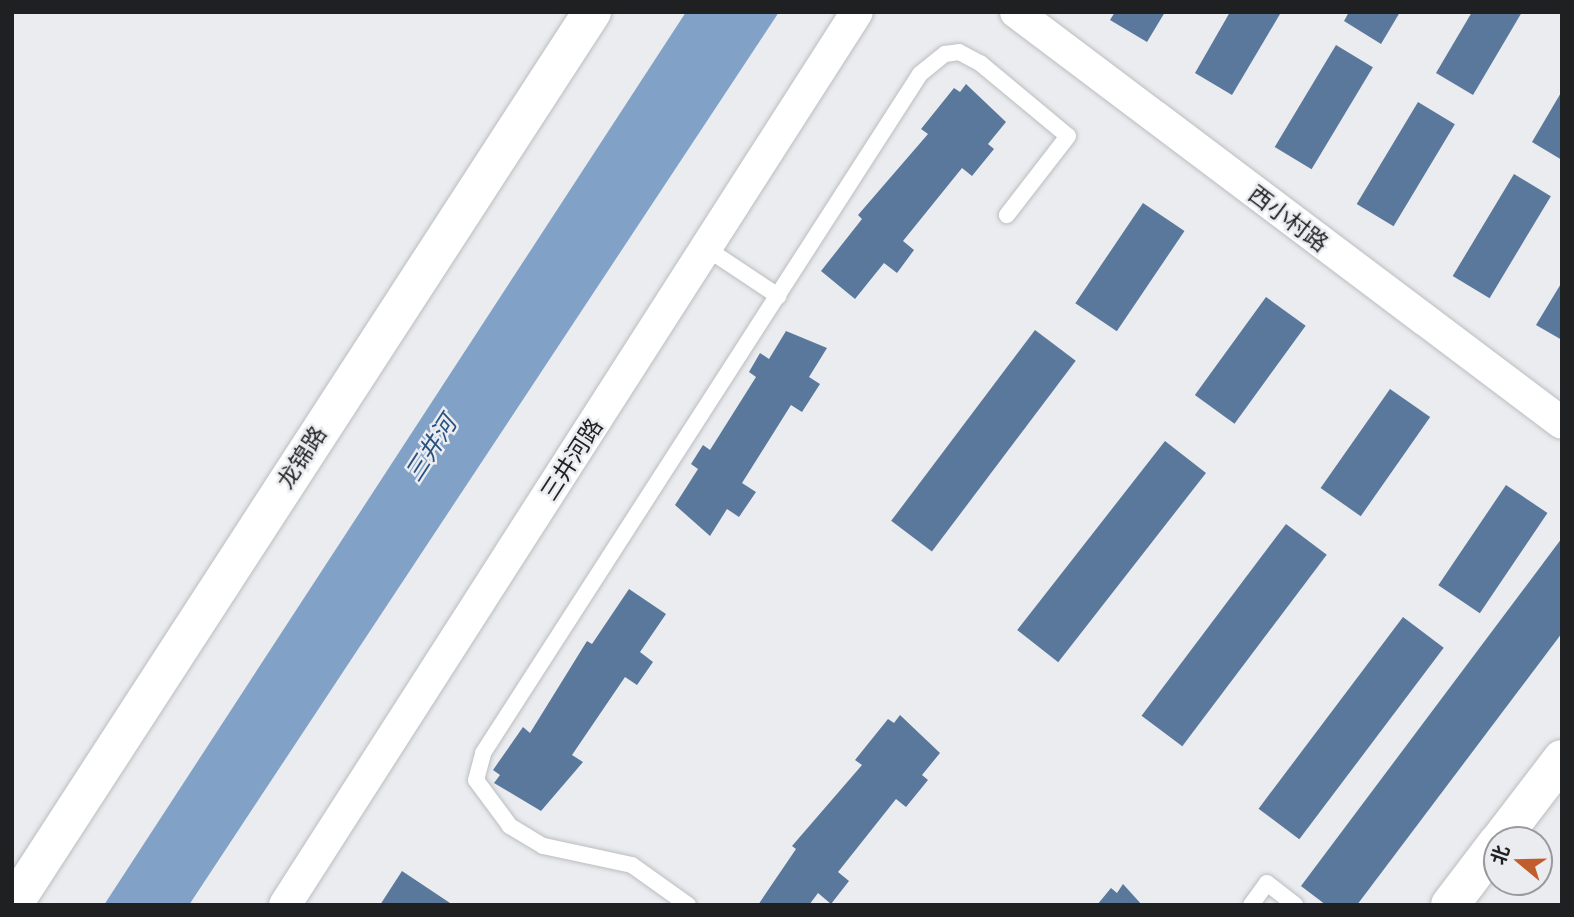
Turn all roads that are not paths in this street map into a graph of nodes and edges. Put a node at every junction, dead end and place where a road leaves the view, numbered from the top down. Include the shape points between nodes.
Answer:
1 (566, 12) edge
2 (592, 12) edge
3 (857, 12) edge
4 (1016, 12) edge
5 (1007, 215) dead end
6 (706, 248) junction
7 (778, 296) junction
8 (1562, 423) edge
9 (1562, 759) edge
10 (1510, 826) edge
11 (12, 862) edge
12 (1483, 862) edge
13 (13, 905) edge
14 (285, 905) edge
15 (688, 905) edge
16 (1251, 905) edge
17 (1295, 905) edge
18 (1450, 905) edge

1 - 11 main road, 龙锦路
2 - 13 main road, 龙锦路
3 - 6 street, 三井河路
4 - 8 street, 西小村路
5 - 7 lane via 1068,136 980,63 960,52 945,54 920,74
6 - 7 lane
6 - 14 street, 三井河路
7 - 15 lane via 497,724 476,780 510,826 543,846 632,865
9 - 10 main road
12 - 18 main road
16 - 17 lane via 1267,883

